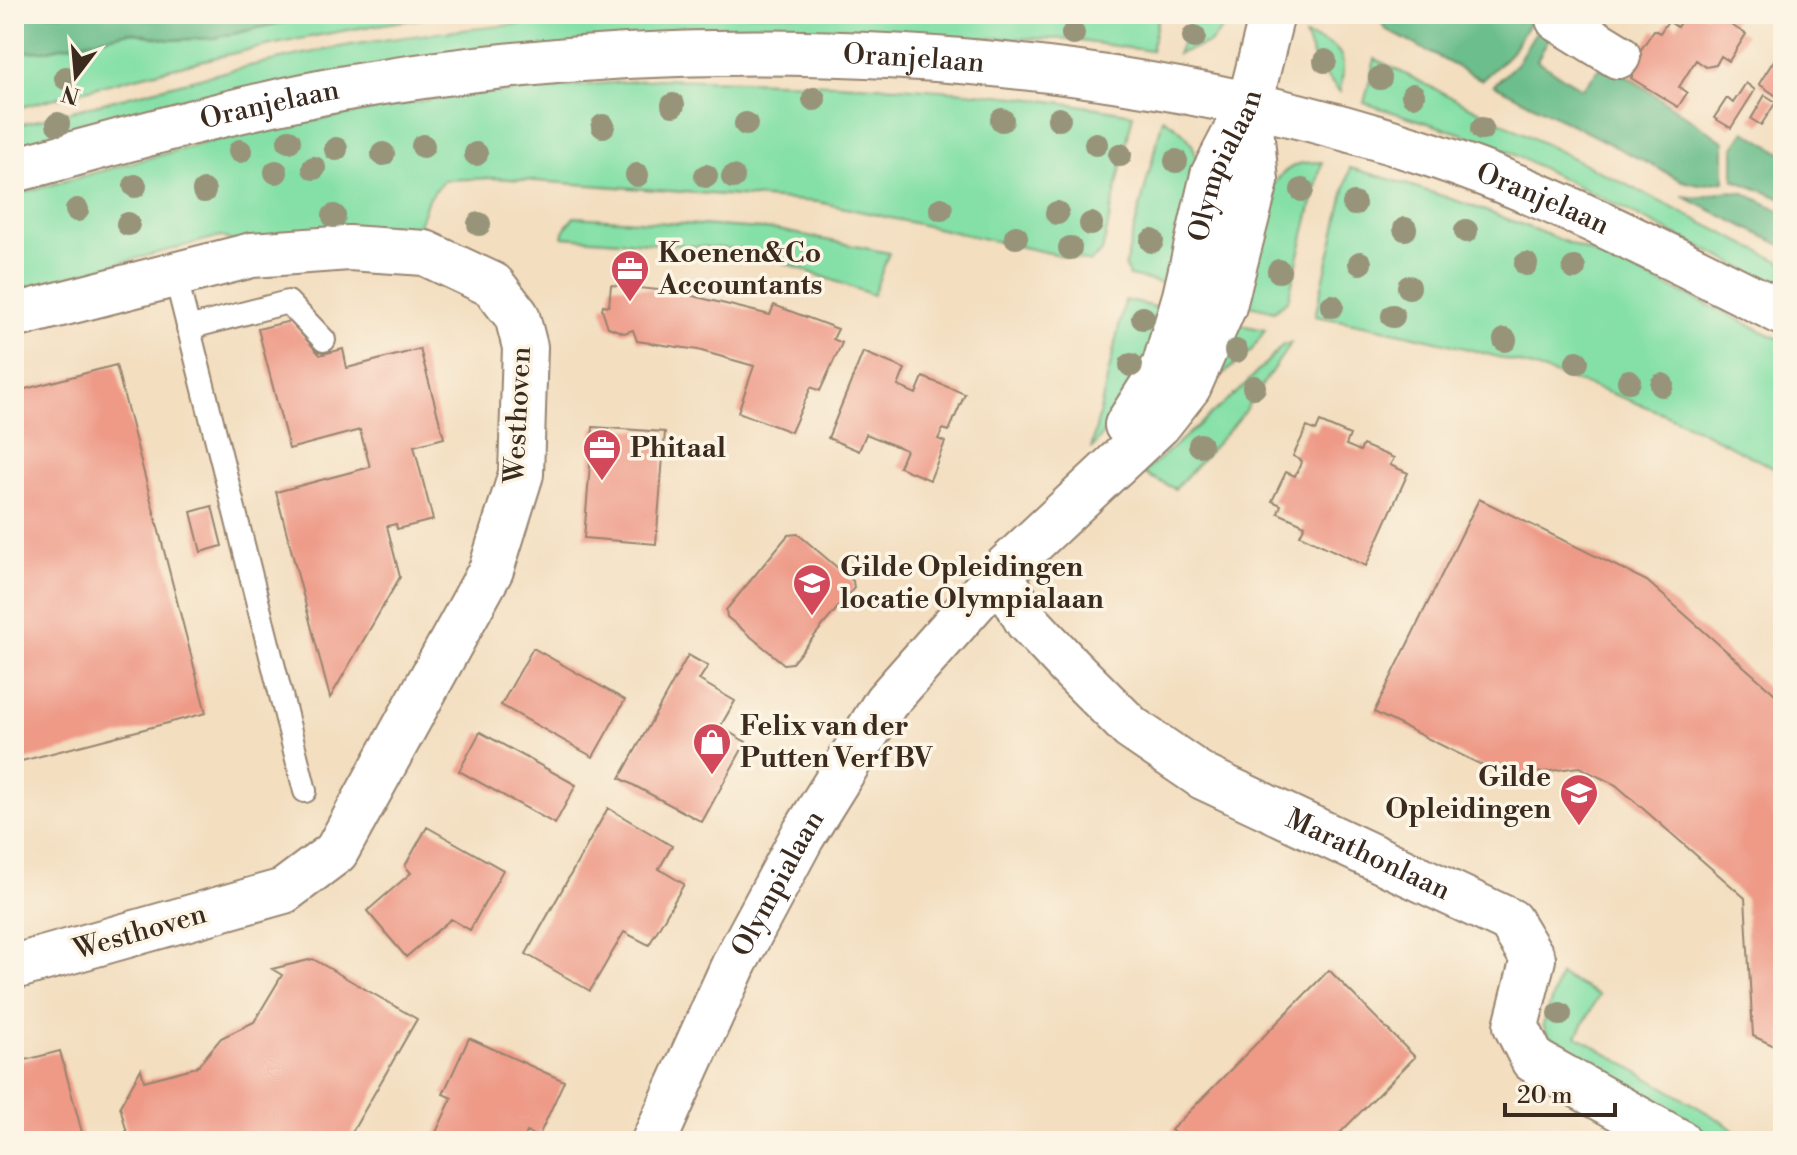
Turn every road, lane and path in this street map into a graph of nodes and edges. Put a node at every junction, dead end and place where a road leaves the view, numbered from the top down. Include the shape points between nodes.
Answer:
1 (1272, 14) edge
2 (1561, 14) edge
3 (1618, 56) dead end
4 (1249, 106) junction
5 (14, 170) edge
6 (175, 274) junction
7 (1783, 313) edge
8 (14, 316) edge
9 (188, 328) junction
10 (324, 340) dead end
11 (1000, 573) junction
12 (305, 791) dead end
13 (14, 967) edge
14 (654, 1141) edge
15 (1678, 1141) edge

1 - 4 street, Olympialaan
2 - 3 street via 1558,19
4 - 5 street, Oranjelaan via 1079,72 967,61 719,54 580,59 448,73 262,104
4 - 7 street, Oranjelaan via 1433,155 1553,203
4 - 11 street, Olympialaan via 1256,181 1224,306 1189,386 1159,424
6 - 8 street, Westhoven
6 - 9 lane
6 - 13 street, Westhoven via 252,255 349,248 425,253 493,285 517,316 525,347 521,474 491,570 336,852 284,891
9 - 10 lane via 288,302
9 - 12 lane
11 - 14 street, Olympialaan via 886,702 802,837 735,962
11 - 15 street, Marathonlaan via 1027,621 1131,728 1203,777 1510,921 1533,959 1516,1026 1533,1060

